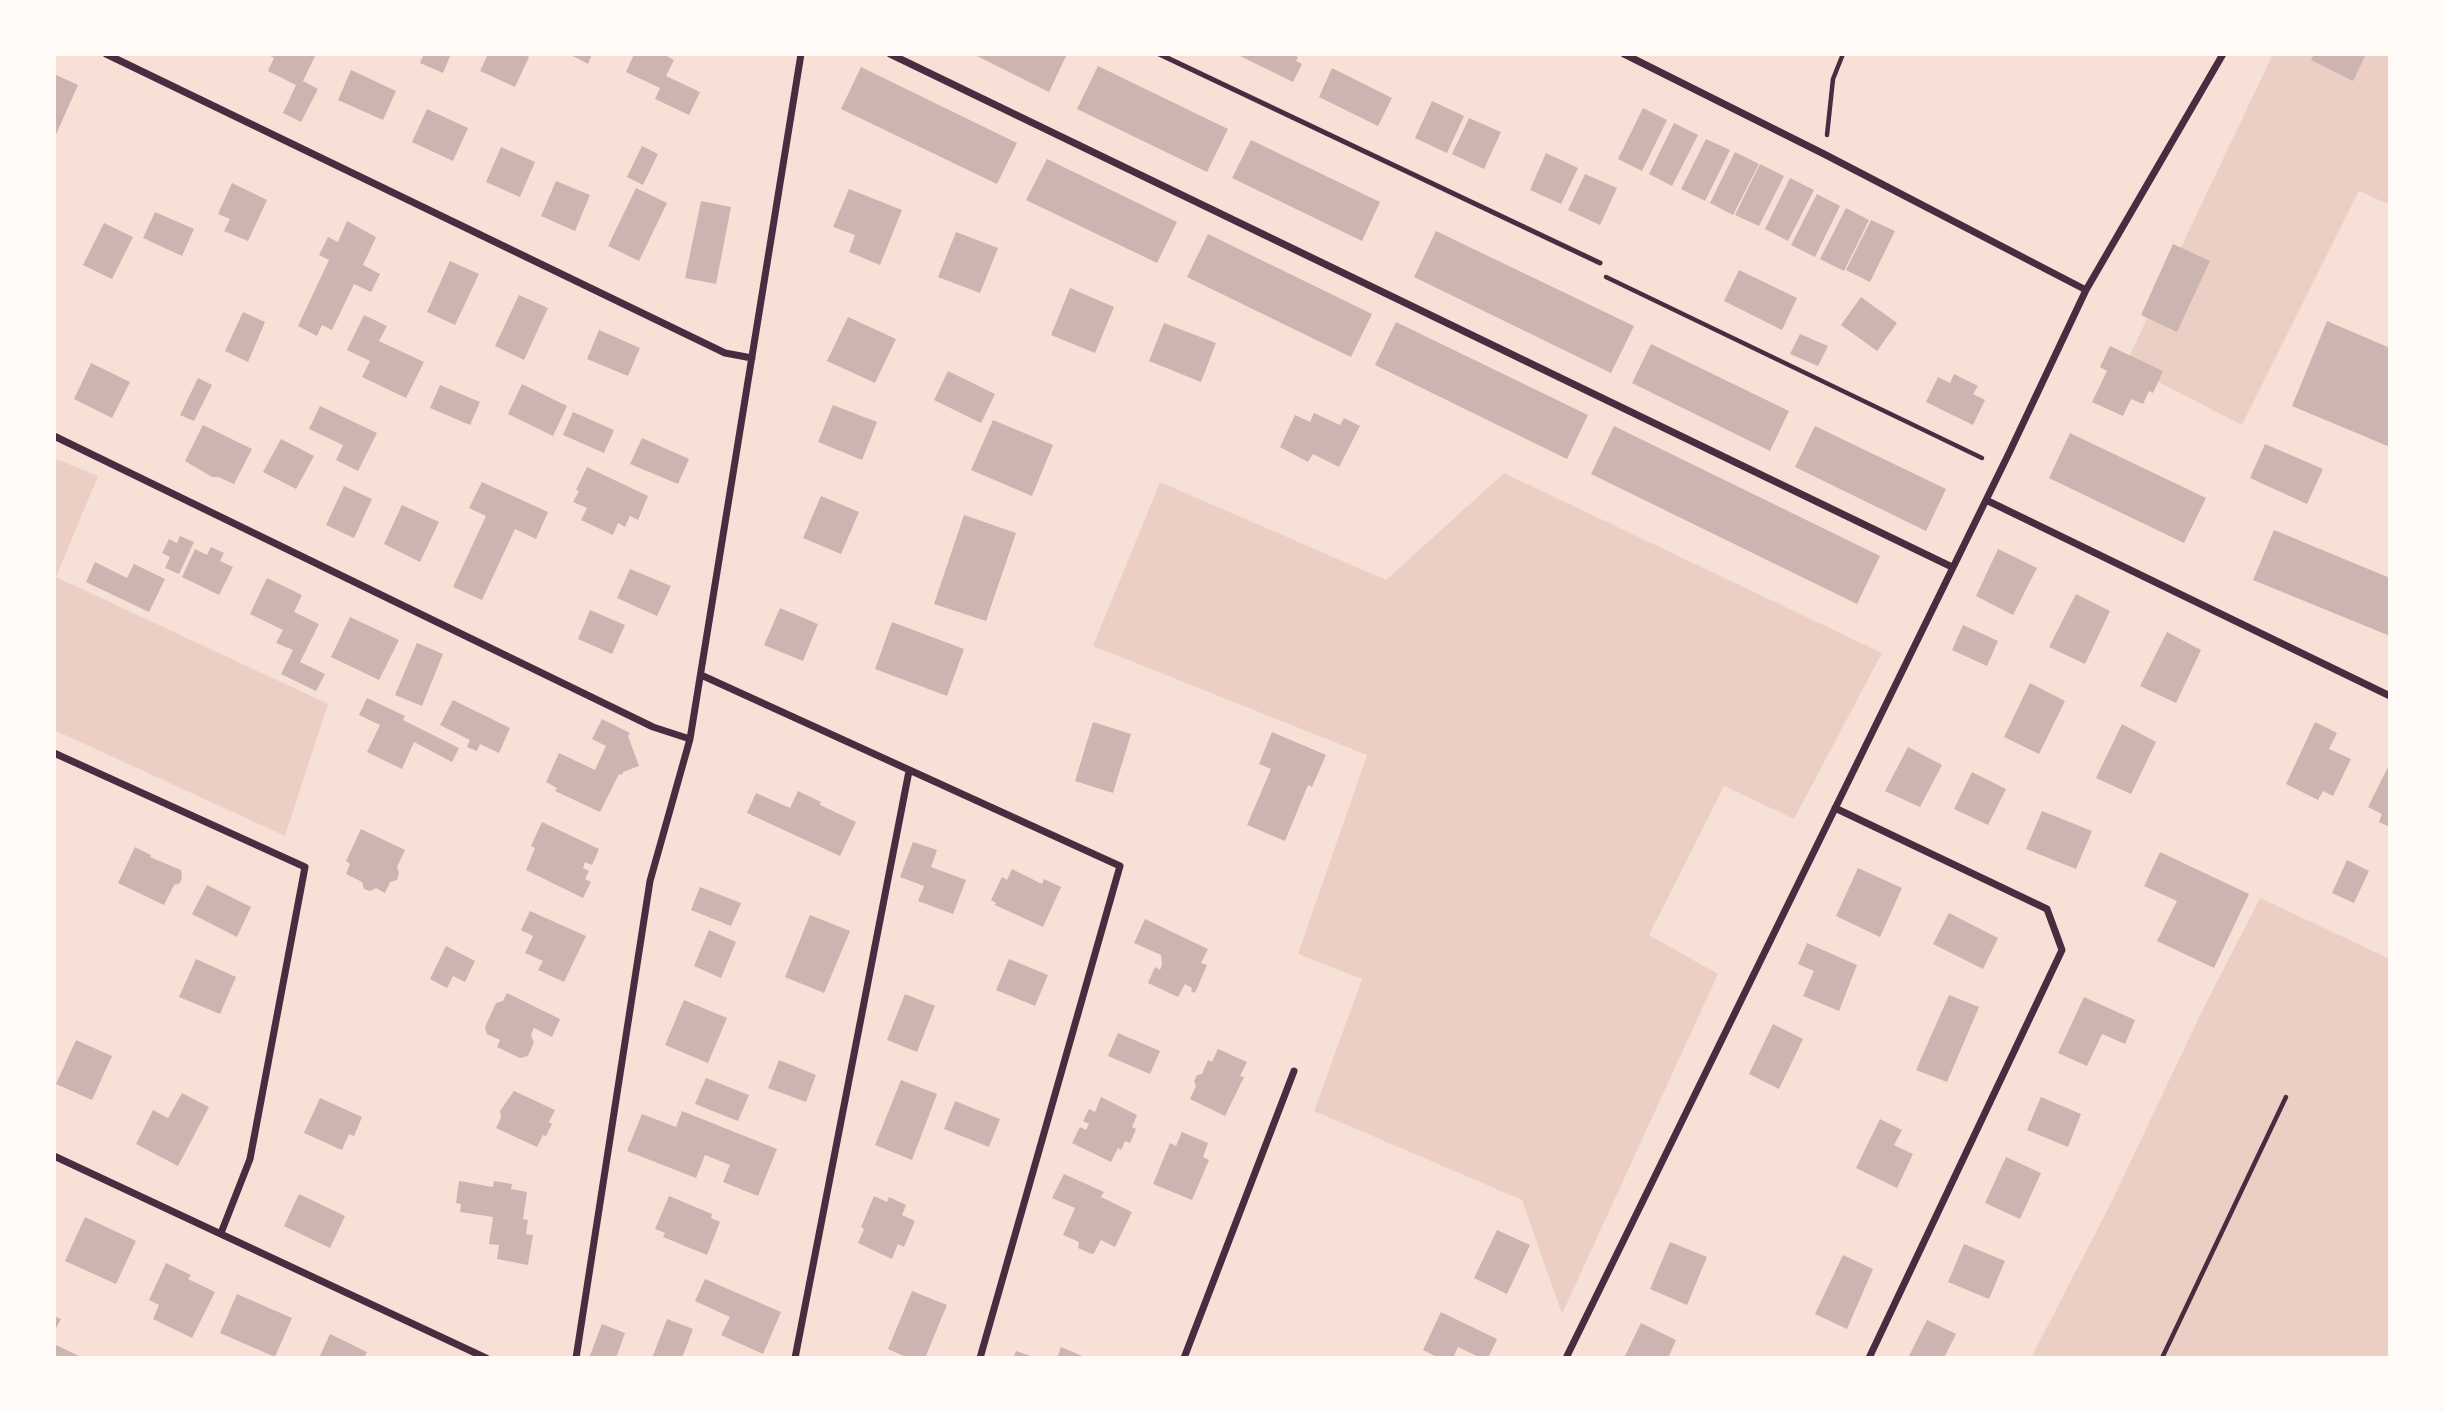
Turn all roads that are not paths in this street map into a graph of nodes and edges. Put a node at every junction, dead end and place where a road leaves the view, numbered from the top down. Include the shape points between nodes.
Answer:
1 (106, 54) edge
2 (801, 54) edge
3 (890, 54) edge
4 (1159, 54) edge
5 (1623, 54) edge
6 (2223, 54) edge
7 (1600, 263) road end
8 (2086, 290) junction
9 (752, 358) junction
10 (54, 436) edge
11 (1986, 500) junction
12 (1952, 568) junction
13 (701, 675) junction
14 (2390, 696) edge
15 (690, 739) junction
16 (54, 753) edge
17 (909, 771) junction
18 (1835, 808) junction
19 (1294, 1071) dead end
20 (54, 1156) edge
21 (221, 1233) junction
22 (486, 1358) edge
23 (576, 1358) edge
24 (795, 1358) edge
25 (980, 1358) edge
26 (1184, 1358) edge
27 (1566, 1358) edge
28 (1869, 1358) edge

1 - 9 street via 725,353
2 - 9 street
3 - 12 street
4 - 7 lane
5 - 8 street
6 - 8 street
8 - 11 street
9 - 13 street
10 - 15 street via 653,727
11 - 12 street
11 - 14 street
12 - 18 street
13 - 15 street
13 - 17 street
15 - 23 street via 650,881
16 - 21 street via 305,867 250,1159
17 - 24 street
17 - 25 street via 1120,866
18 - 27 street
18 - 28 street via 2047,909 2062,950
19 - 26 street
20 - 21 street
21 - 22 street

